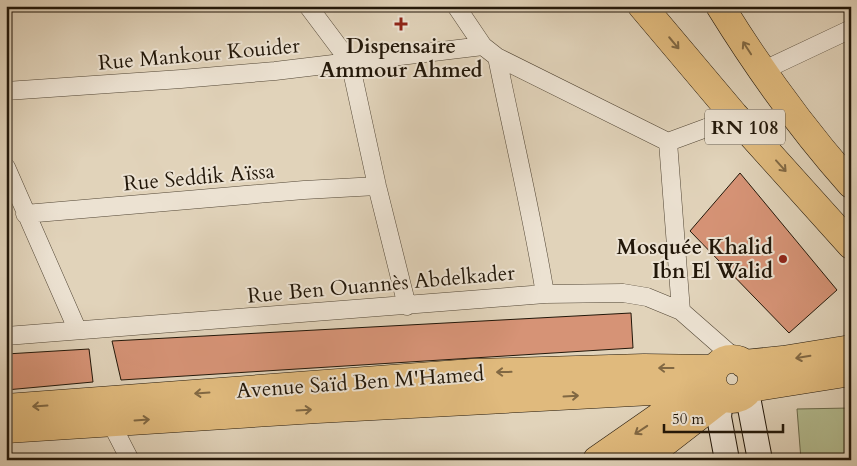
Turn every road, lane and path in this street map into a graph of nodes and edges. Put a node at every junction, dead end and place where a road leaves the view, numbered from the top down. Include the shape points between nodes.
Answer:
1 (308, 6) edge
2 (456, 6) edge
3 (642, 6) edge
4 (720, 6) edge
5 (851, 29) edge
6 (483, 46) junction
7 (497, 57) junction
8 (350, 62) junction
9 (762, 71) junction
10 (6, 91) edge
11 (734, 115) junction
12 (668, 142) junction
13 (7, 170) edge
14 (851, 184) edge
15 (377, 186) junction
16 (25, 214) junction
17 (851, 245) edge
18 (545, 294) junction
19 (406, 306) junction
20 (681, 311) junction
21 (77, 329) junction
22 (6, 336) edge
23 (851, 349) edge
24 (851, 372) edge
25 (730, 382) junction
26 (6, 408) edge
27 (111, 422) junction
28 (6, 429) edge
29 (130, 460) edge
30 (597, 460) edge
31 (642, 460) edge
32 (727, 460) edge
33 (760, 460) edge

1 - 8 street
2 - 6 street
3 -> 11 main road, RN 108
9 -> 4 main road, RN 108
5 - 9 street
6 - 7 street
6 - 8 street, Rue Mankour Kouider
7 - 12 street
7 - 18 street
8 - 10 street, Rue Mankour Kouider via 181,80
8 - 15 street
9 - 14 main road, RN 108
11 - 12 street
11 -> 17 main road, RN 108
12 - 20 street
13 - 16 street
15 - 16 street, Rue Seddik Aïssa
15 - 19 street
16 - 21 street
18 - 19 street, Rue Ben Ouannès Abdelkader
18 - 20 street, Rue Ben Ouannès Abdelkader via 623,293 647,297
19 - 21 street, Rue Ben Ouannès Abdelkader
20 - 25 street, Rue Ben Ouannès Abdelkader
21 - 22 street, Rue Ben Ouannès Abdelkader
23 -> 25 main road, Avenue Saïd Ben M'Hamed via 783,360
24 - 25 main road, Avenue Saïd Ben M'Hamed
25 -> 26 main road, Avenue Saïd Ben M'Hamed via 644,368 472,373
27 -> 25 main road, Avenue Saïd Ben M'Hamed via 670,390
25 -> 30 main road via 666,412
25 - 31 main road
25 - 32 street via 718,417
25 - 33 street
27 - 28 main road, Avenue Saïd Ben M'Hamed
27 - 29 street

